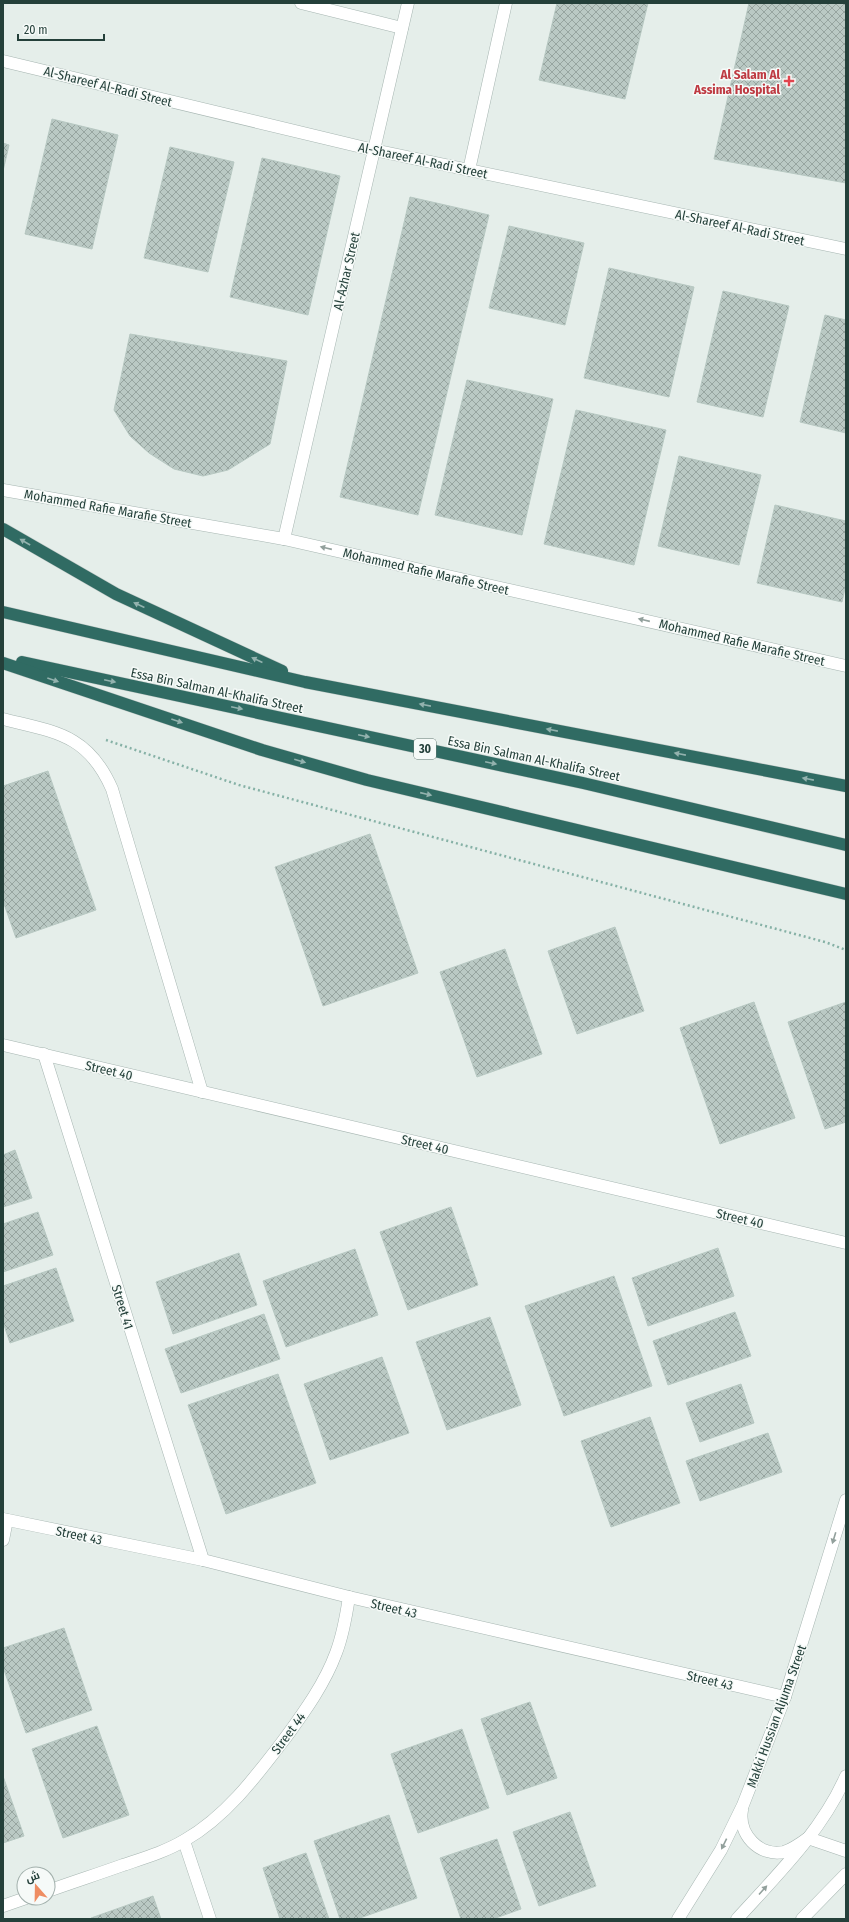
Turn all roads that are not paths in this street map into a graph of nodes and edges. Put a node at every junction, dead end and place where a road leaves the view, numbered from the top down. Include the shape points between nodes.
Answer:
1 (301, 3) edge
2 (408, 3) edge
3 (506, 3) edge
4 (402, 28) junction
5 (3, 61) edge
6 (374, 150) junction
7 (469, 170) junction
8 (846, 249) edge
9 (3, 490) edge
10 (3, 529) edge
11 (284, 539) junction
12 (3, 612) edge
13 (3, 658) edge
14 (3, 663) edge
15 (846, 666) edge
16 (305, 682) junction
17 (3, 719) edge
18 (846, 786) edge
19 (846, 845) edge
20 (846, 894) edge
21 (3, 1045) edge
22 (44, 1054) junction
23 (202, 1092) junction
24 (846, 1243) edge
25 (846, 1500) edge
26 (5, 1520) edge
27 (3, 1540) edge
28 (203, 1560) junction
29 (349, 1598) junction
30 (785, 1697) junction
31 (846, 1776) edge
32 (743, 1805) junction
33 (808, 1838) junction
34 (184, 1841) junction
35 (846, 1851) edge
36 (846, 1874) edge
37 (56, 1888) edge
38 (16, 1901) edge
39 (3, 1906) edge
40 (210, 1919) edge
41 (678, 1919) edge
42 (737, 1919) edge
43 (802, 1919) edge

1 - 4 street
2 - 4 street, Al-Azhar Street
3 - 7 street
4 - 6 street, Al-Azhar Street
5 - 6 street, Al-Shareef Al-Radi Street
6 - 7 street, Al-Shareef Al-Radi Street
6 - 11 street, Al-Azhar Street
7 - 8 street, Al-Shareef Al-Radi Street
9 - 11 street, Mohammed Rafie Marafie Street
16 -> 10 highway via 116,594
15 -> 11 street, Mohammed Rafie Marafie Street
12 - 16 highway, Essa Bin Salman Al-Khalifa Street
13 -> 19 highway, Essa Bin Salman Al-Khalifa Street / 30 via 582,783
14 -> 20 highway via 262,750 367,780
18 -> 16 highway, Essa Bin Salman Al-Khalifa Street
17 - 23 street via 63,734 84,747 105,774 112,789
21 - 22 street, Street 40
22 - 23 street, Street 40
22 - 28 street, Street 41
23 - 24 street, Street 40
25 -> 30 street, Makki Hussian Aljuma Street
26 - 27 street
26 - 28 street, Street 43
28 - 29 street, Street 43
29 - 30 street, Street 43
29 - 34 street, Street 44 via 343,1632 335,1655 300,1718 230,1805
30 - 32 street, Makki Hussian Aljuma Street
31 - 33 street
32 - 33 street via 742,1823 745,1832 760,1848 782,1852
32 -> 41 street, Makki Hussian Aljuma Street via 721,1850
33 - 35 street
42 -> 33 street
34 - 37 street, Street 44 via 154,1855
34 - 40 street
36 - 43 street
38 - 39 street

